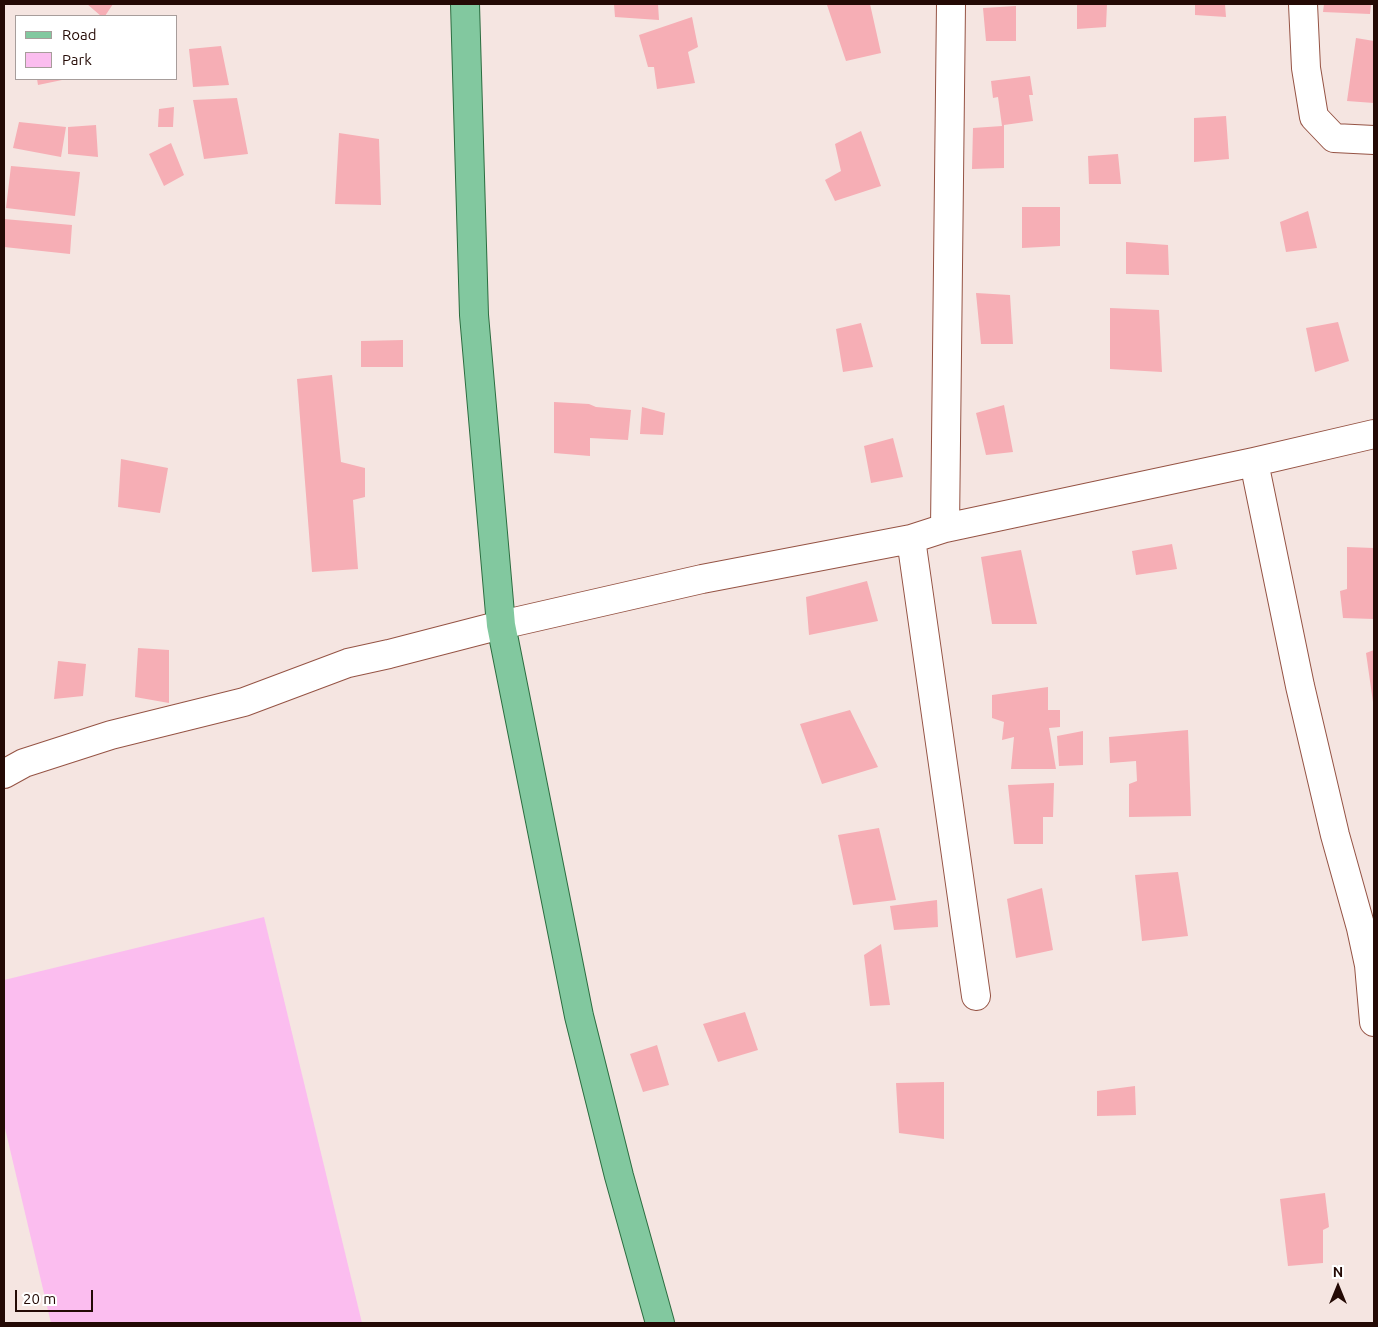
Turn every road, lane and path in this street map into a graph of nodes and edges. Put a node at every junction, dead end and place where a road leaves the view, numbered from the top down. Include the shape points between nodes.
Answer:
1 (465, 4) edge
2 (951, 4) edge
3 (1303, 4) edge
4 (1374, 140) edge
5 (1374, 434) edge
6 (1254, 462) junction
7 (945, 528) junction
8 (911, 539) junction
9 (501, 625) junction
10 (4, 774) edge
11 (976, 996) dead end
12 (1374, 1022) edge
13 (660, 1323) edge

1 - 9 main road via 474,315
2 - 7 street
3 - 4 street via 1306,68 1314,117 1334,138
5 - 6 street
6 - 7 street
6 - 12 street via 1302,696 1369,965
7 - 8 street
8 - 9 street via 702,579
8 - 11 street
9 - 10 street via 348,663 244,702 111,735 24,763
9 - 13 main road via 579,1016

